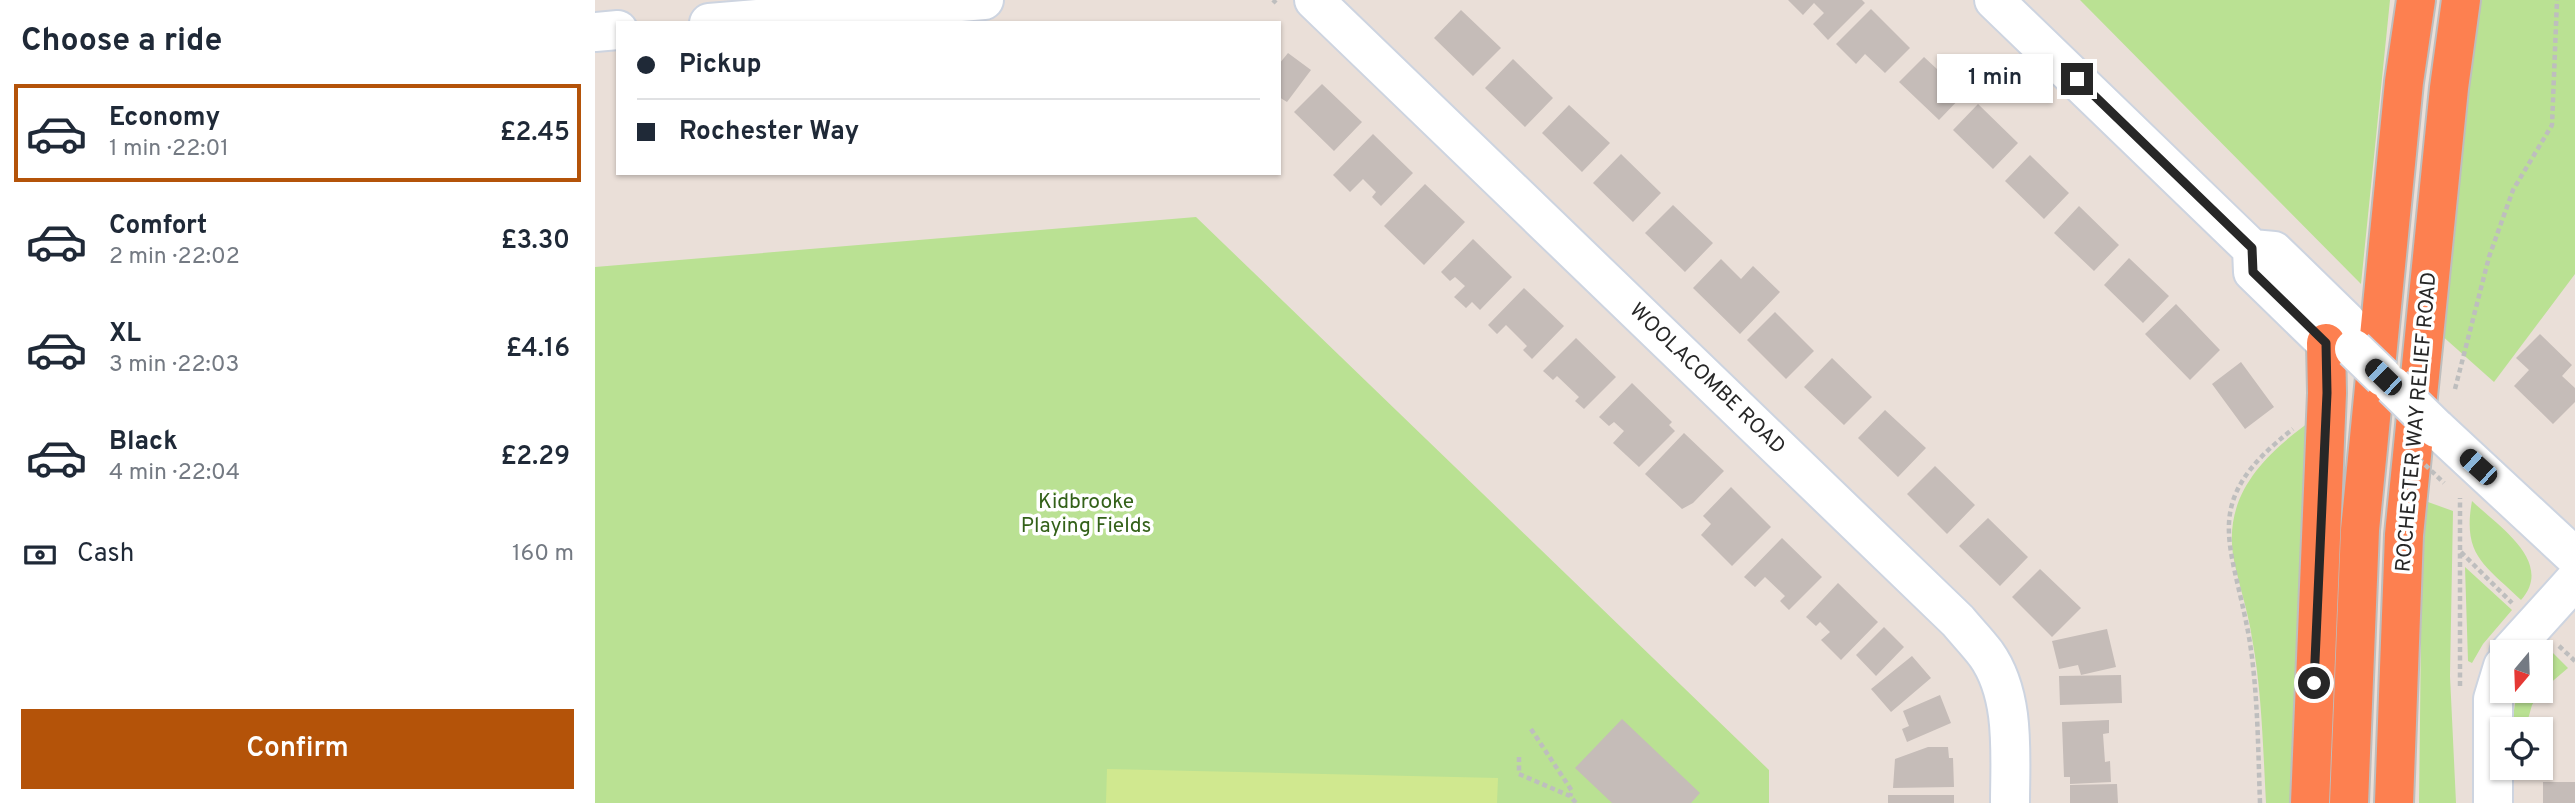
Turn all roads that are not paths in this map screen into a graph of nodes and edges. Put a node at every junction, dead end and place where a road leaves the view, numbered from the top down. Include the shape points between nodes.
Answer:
1 (984, 0) edge
2 (1314, 0) edge
3 (1994, 0) edge
4 (2416, 0) edge
5 (2461, 0) edge
6 (733, 21) edge
7 (616, 30) edge
8 (595, 32) edge
9 (2340, 346) junction
10 (2575, 557) edge
11 (2575, 580) edge
12 (2521, 640) edge
13 (2493, 704) edge
14 (2010, 803) edge
15 (2310, 803) edge
16 (2349, 803) edge
17 (2394, 803) edge
18 (2493, 803) edge

1 - 6 street
2 - 14 street, WOOLACOMBE ROAD via 1958,621 1988,656 2006,699
3 - 9 street via 2252,248 2274,251 2347,322
4 - 16 highway via 2360,530
5 - 17 highway, ROCHESTER WAY RELIEF ROAD via 2404,535
7 - 8 street
9 - 10 street, bridge via 2445,412
9 - 15 highway via 2327,393
11 - 12 street
13 - 18 street

